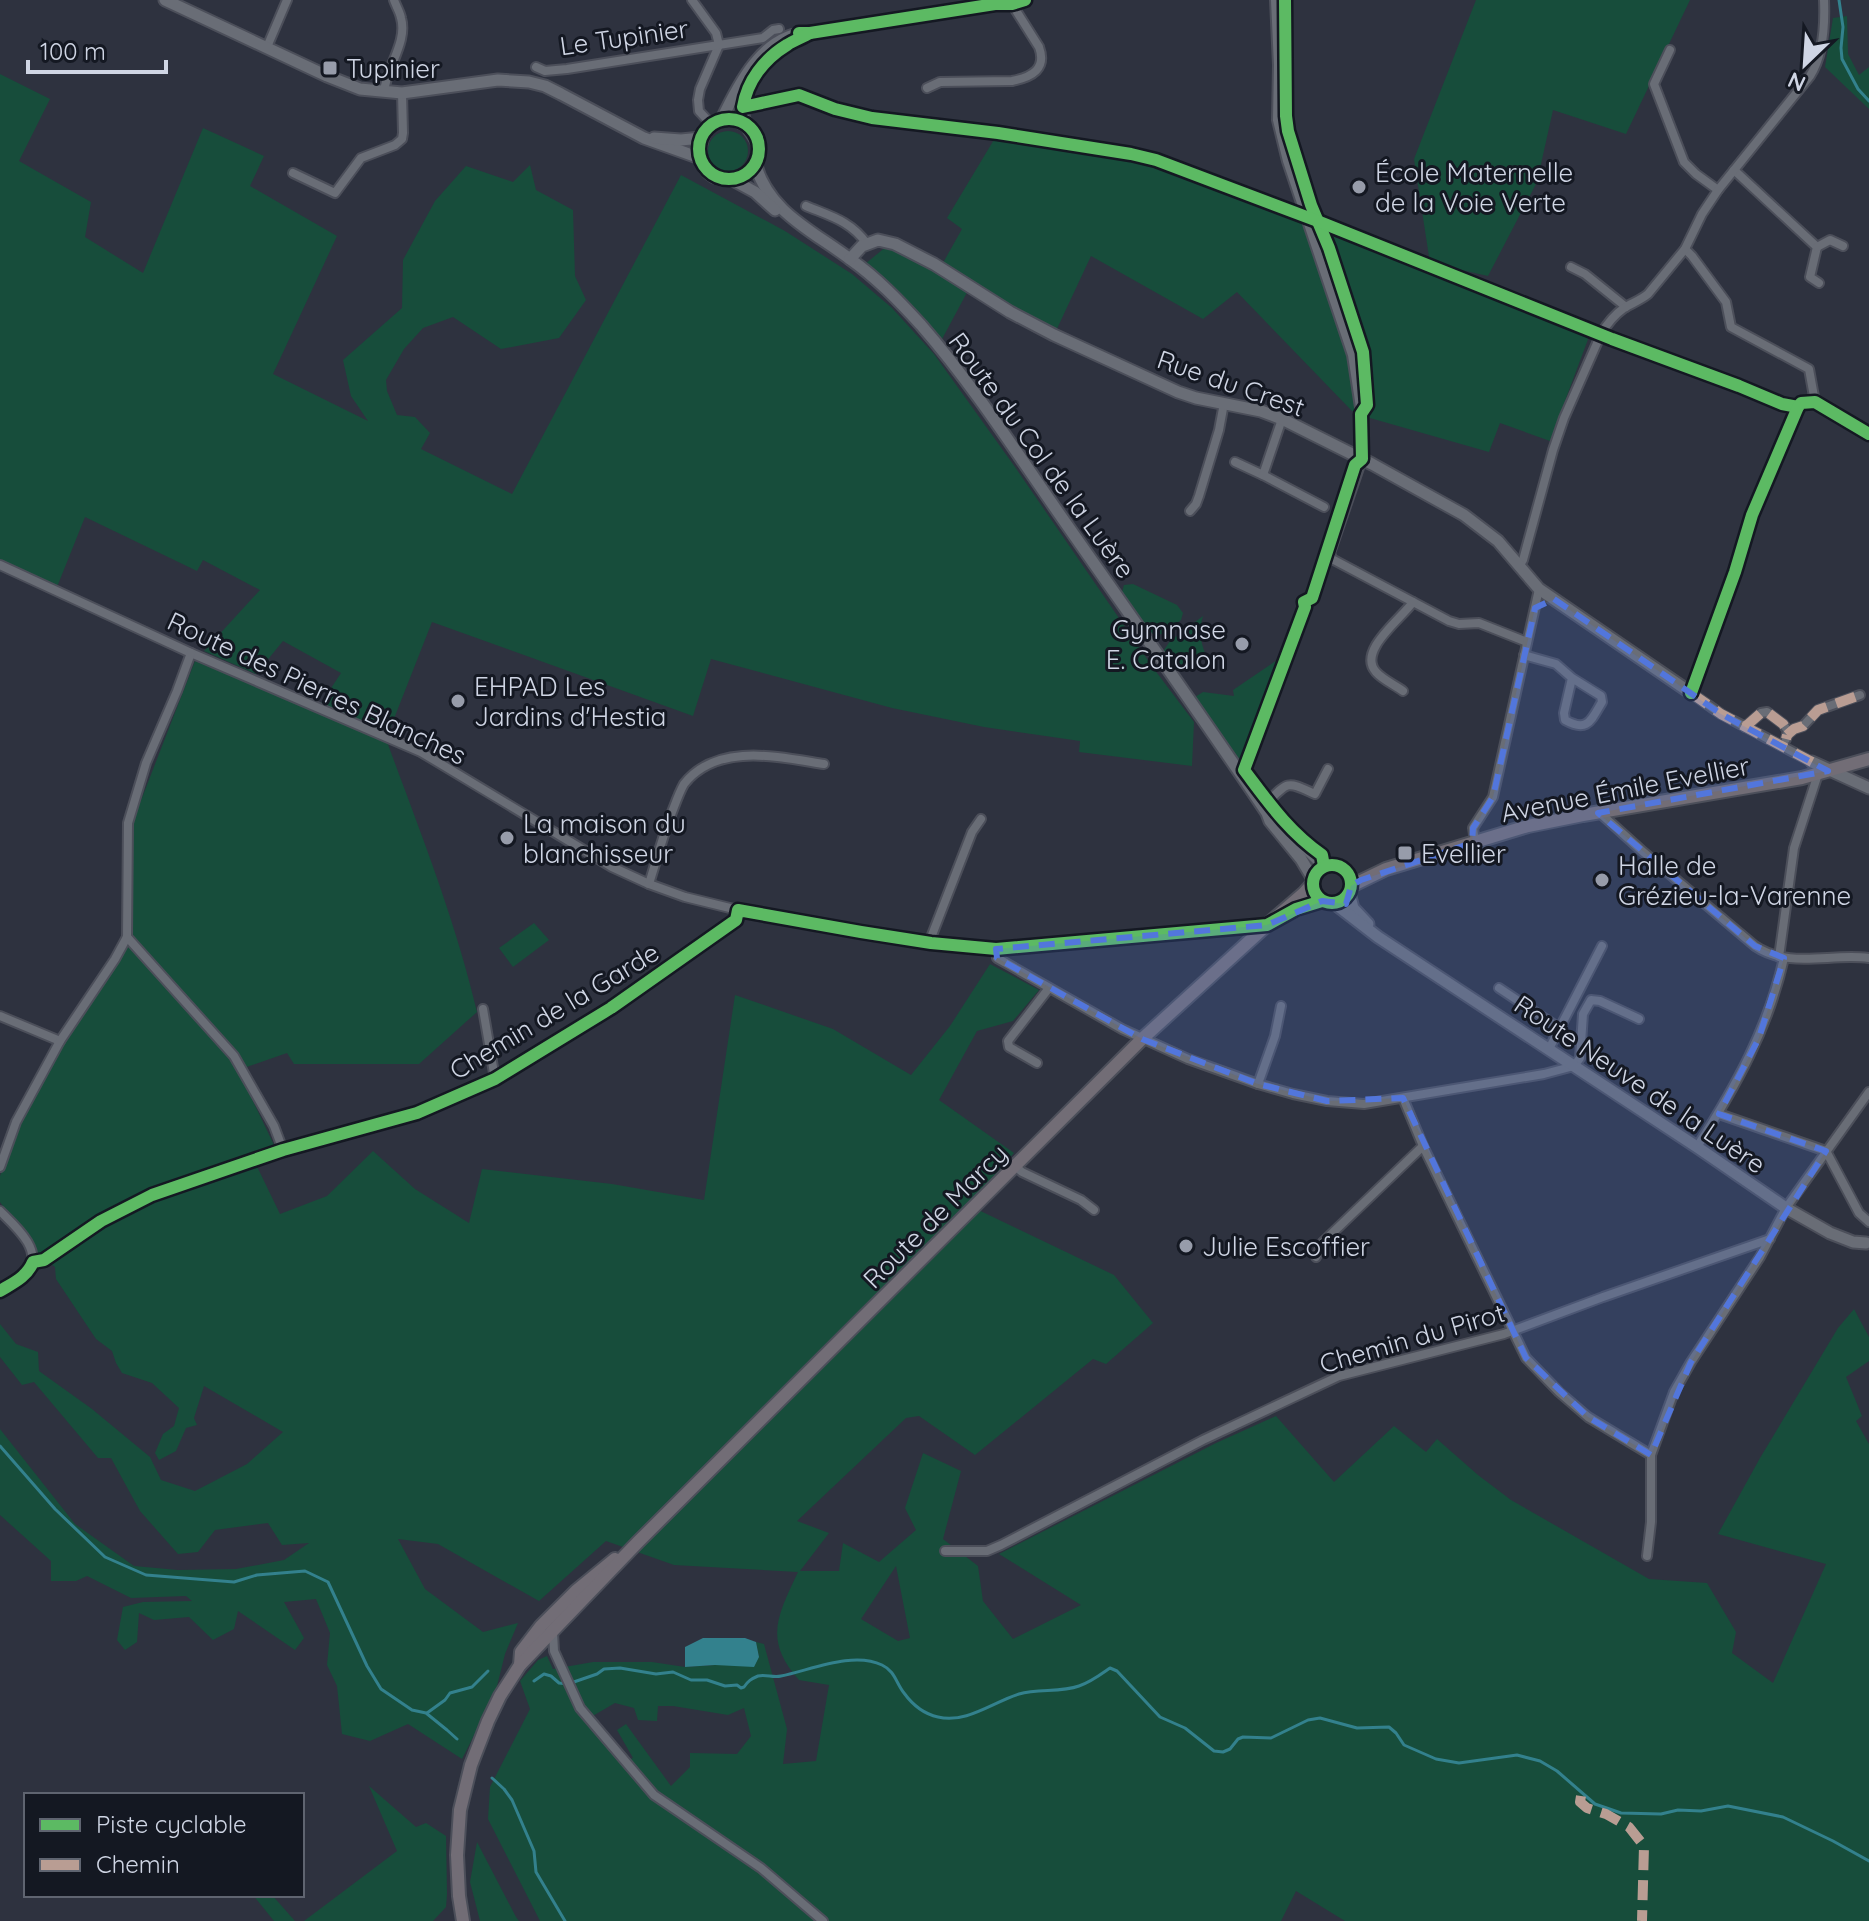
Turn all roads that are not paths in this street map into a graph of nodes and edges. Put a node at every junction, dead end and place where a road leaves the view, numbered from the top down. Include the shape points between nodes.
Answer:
1 (165, 0) edge
2 (287, 0) edge
3 (394, 0) edge
4 (692, 0) edge
5 (1025, 0) edge
6 (1275, 0) edge
7 (1824, 0) edge
8 (1011, 2) edge
9 (779, 29) dead end
10 (810, 33) junction
11 (719, 45) junction
12 (267, 47) junction
13 (1670, 50) dead end
14 (536, 67) dead end
15 (927, 88) dead end
16 (384, 92) junction
17 (402, 93) junction
18 (716, 123) junction
19 (747, 126) junction
20 (644, 138) junction
21 (701, 138) junction
22 (700, 158) junction
23 (755, 163) junction
24 (1734, 170) junction
25 (293, 173) dead end
26 (730, 179) junction
27 (1718, 190) junction
28 (806, 206) dead end
29 (807, 229) junction
30 (867, 244) junction
31 (1843, 246) dead end
32 (1817, 247) junction
33 (1685, 249) junction
34 (850, 259) junction
35 (1571, 267) dead end
36 (1819, 283) dead end
37 (1626, 307) junction
38 (1815, 402) junction
39 (1224, 403) junction
40 (1282, 419) junction
41 (1869, 434) edge
42 (1362, 459) junction
43 (1235, 462) dead end
44 (1263, 475) junction
45 (1324, 507) dead end
46 (1190, 511) dead end
47 (0, 565) edge
48 (1520, 565) junction
49 (1539, 589) junction
50 (1554, 599) junction
51 (1413, 602) junction
52 (1535, 608) junction
53 (1527, 642) junction
54 (191, 653) junction
55 (1524, 655) junction
56 (1572, 678) junction
57 (1403, 691) dead end
58 (1691, 693) junction
59 (1860, 695) dead end
60 (1745, 727) junction
61 (1787, 735) junction
62 (1784, 747) junction
63 (1869, 759) edge
64 (824, 764) dead end
65 (1328, 769) dead end
66 (1820, 769) junction
67 (1869, 788) edge
68 (1268, 808) junction
69 (1600, 813) junction
70 (981, 819) dead end
71 (1475, 842) junction
72 (1324, 866) junction
73 (1386, 869) junction
74 (1347, 872) junction
75 (1313, 881) junction
76 (649, 884) junction
77 (1350, 889) junction
78 (1328, 902) junction
79 (738, 910) junction
80 (1267, 925) junction
81 (127, 937) junction
82 (931, 943) junction
83 (1602, 946) dead end
84 (1396, 948) junction
85 (996, 949) junction
86 (1781, 958) junction
87 (1869, 958) edge
88 (1049, 988) junction
89 (1499, 988) dead end
90 (1281, 1006) dead end
91 (483, 1009) dead end
92 (0, 1016) edge
93 (1639, 1019) dead end
94 (1559, 1028) junction
95 (1142, 1039) junction
96 (60, 1041) junction
97 (1549, 1049) junction
98 (1037, 1063) dead end
99 (1574, 1066) junction
100 (495, 1079) junction
101 (1258, 1084) junction
102 (1869, 1092) edge
103 (1403, 1098) junction
104 (1719, 1114) junction
105 (1423, 1146) junction
106 (1697, 1147) junction
107 (1826, 1151) junction
108 (0, 1167) edge
109 (1016, 1167) junction
110 (1786, 1208) junction
111 (1094, 1210) dead end
112 (0, 1211) edge
113 (1869, 1222) edge
114 (1770, 1239) junction
115 (1868, 1244) edge
116 (1316, 1257) dead end
117 (0, 1291) edge
118 (1513, 1330) junction
119 (1651, 1455) junction
120 (638, 1542) junction
121 (945, 1551) dead end
122 (1647, 1556) dead end
123 (576, 1591) junction
124 (553, 1629) junction
125 (540, 1644) junction
126 (554, 1651) junction
127 (520, 1665) junction
128 (463, 1921) edge
129 (823, 1921) edge

1 - 12 street, Le Tupinier
2 - 12 street
3 - 16 street via 403,27
4 - 11 street
5 - 8 street
6 - 42 street via 1277,120 1352,355
7 - 24 street via 1817,66
8 - 10 street
8 - 15 street via 1041,54 1040,67 1023,79 940,82
9 - 11 street, Le Tupinier via 763,38
10 - 18 street via 789,37 755,62
10 - 19 street via 781,49 755,75 745,98
11 - 14 street, Le Tupinier via 567,69
11 - 18 street via 698,100 699,111
12 - 16 street, Le Tupinier via 339,81
13 - 27 street via 1654,84 1684,162
16 - 17 street, Le Tupinier
17 - 20 street, Le Tupinier via 498,80 529,82
17 - 25 street via 402,139 361,158 335,193
18 - 19 street via 735,120
18 - 21 street
19 - 23 street via 758,143
20 - 21 street
20 - 22 street, Le Tupinier
21 - 22 street
22 - 26 street via 712,174
23 - 26 street
23 - 29 street, Route du Col de la Luère via 772,198
24 - 27 street
24 - 32 street
26 - 29 street, Route du Col de la Luère
27 - 33 street
28 - 30 street via 847,223
29 - 34 street, Route du Col de la Luère
30 - 34 street
30 - 39 street, Rue du Crest via 895,244 1054,335 1178,392
31 - 32 street via 1830,240
32 - 36 street via 1810,277
33 - 37 street via 1648,294
33 - 38 street via 1726,302 1731,327 1809,369
34 - 68 street, Route du Col de la Luère via 898,300 949,358
35 - 37 street
37 - 48 street via 1601,334 1564,418
38 - 41 street
38 - 58 street via 1801,403 1752,515
39 - 40 street, Rue du Crest
39 - 46 street via 1199,496
40 - 42 street, Rue du Crest
40 - 44 street
42 - 48 street, Rue du Crest via 1464,515
42 - 51 street via 1332,559
43 - 44 street
44 - 45 street
47 - 54 street, Route des Pierres Blanches
48 - 49 street, Rue du Crest
49 - 50 street, Rue du Crest
49 - 52 street
50 - 52 street
50 - 58 street, Rue du Crest
51 - 53 street via 1449,621 1479,623
51 - 57 street via 1372,654 1371,665 1378,674
52 - 53 street
53 - 55 street
54 - 76 street, Route des Pierres Blanches via 421,752
54 - 81 street via 128,823
55 - 56 street via 1556,664
55 - 71 street via 1493,797 1473,828
56 - 56 street via 1565,720 1585,726 1601,696
58 - 60 street
59 - 61 street via 1818,710
60 - 61 street via 1767,712 1783,724
60 - 62 street
61 - 62 street
62 - 66 street
63 - 66 main road, Avenue Émile Evellier
64 - 76 street via 741,756 699,769 682,786
65 - 68 street via 1315,794 1293,784 1283,786
66 - 67 street
66 - 69 main road, Avenue Émile Evellier
66 - 86 street via 1794,848
68 - 72 street, Route du Col de la Luère
68 - 75 street, Route du Col de la Luère via 1270,821
69 - 71 main road, Avenue Émile Evellier
69 - 86 street via 1755,946
70 - 82 street
71 - 73 main road, Avenue Émile Evellier
72 - 74 main road via 1341,866
72 - 75 main road
73 - 74 main road, Avenue Émile Evellier
73 - 77 main road, Avenue Émile Evellier
74 - 77 main road
75 - 78 main road via 1314,890
75 - 80 main road, Route de Marcy
76 - 79 street, Route des Pierres Blanches
77 - 78 main road via 1346,898
77 - 84 street, Route Neuve de la Luère via 1353,908
78 - 80 main road, Route de Marcy via 1296,909
78 - 84 street, Route Neuve de la Luère
79 - 82 street, Route des Pierres Blanches
79 - 100 street, Chemin de la Garde via 736,920 611,1008
80 - 85 street, Route des Pierres Blanches
80 - 95 main road, Route de Marcy
81 - 96 street
81 - 100 street, Chemin de la Garde via 234,1056 283,1150 417,1113
82 - 85 street, Route des Pierres Blanches
83 - 94 street
84 - 97 street, Route Neuve de la Luère
85 - 88 street via 997,958
86 - 87 street
86 - 104 street via 1759,1038
88 - 95 street
88 - 98 street via 1008,1041 1009,1047
89 - 94 street
90 - 101 street
91 - 100 street
92 - 96 street
93 - 99 street via 1591,1000 1583,1014 1580,1058
94 - 97 street
95 - 101 street
95 - 109 main road, Route de Marcy
96 - 108 street via 16,1122
97 - 99 street, Route Neuve de la Luère
99 - 103 street
99 - 106 street, Route Neuve de la Luère
101 - 103 street via 1327,1101 1364,1104
102 - 107 street
103 - 105 street
104 - 106 street
104 - 107 street
105 - 116 street via 1323,1242
105 - 118 street
106 - 110 street, Route Neuve de la Luère
107 - 110 street
107 - 113 street
109 - 111 street
109 - 120 main road, Route de Marcy
110 - 114 street
110 - 115 street, Route Neuve de la Luère via 1830,1233
112 - 117 street via 29,1244 33,1262 22,1278
114 - 118 street, Chemin du Pirot
114 - 119 street via 1691,1362
118 - 119 street via 1526,1358 1559,1392 1588,1417
118 - 121 street, Chemin du Pirot via 1339,1376 1001,1545 987,1551
119 - 122 street
120 - 123 main road, Route de Marcy
120 - 124 main road, Route de Marcy
123 - 125 street, Route de Marcy
123 - 127 main road, Route de Marcy via 521,1652
124 - 125 main road, Route de Marcy
124 - 126 street
125 - 126 street
125 - 127 main road, Route de Marcy
126 - 129 street via 580,1708 654,1795 761,1868
127 - 128 main road, Route de Marcy via 483,1734 460,1810 457,1855

